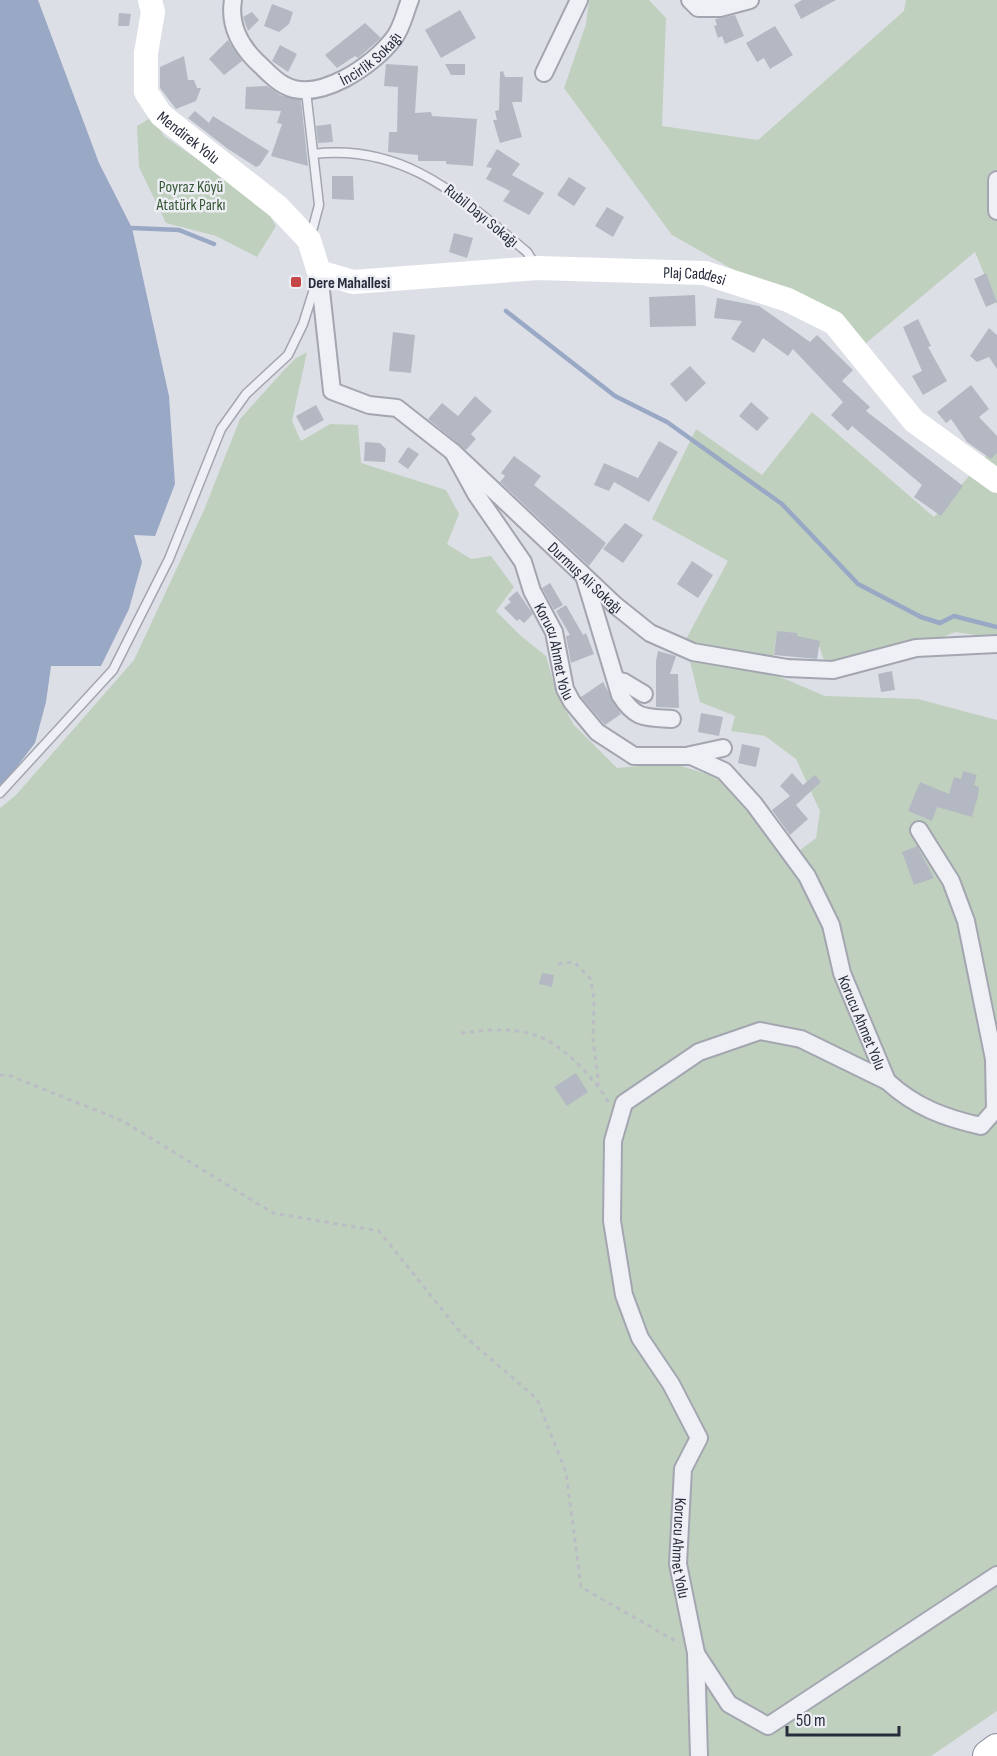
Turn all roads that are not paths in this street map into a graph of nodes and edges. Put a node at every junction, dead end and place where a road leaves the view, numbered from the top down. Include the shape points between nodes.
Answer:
1 (150, 0) edge
2 (233, 0) edge
3 (410, 0) edge
4 (579, 0) edge
5 (690, 0) edge
6 (750, 0) edge
7 (544, 73) dead end
8 (306, 91) junction
9 (313, 154) junction
10 (997, 180) edge
11 (997, 211) edge
12 (309, 240) junction
13 (538, 268) junction
14 (319, 272) junction
15 (453, 452) junction
16 (997, 480) edge
17 (584, 575) junction
18 (997, 644) edge
19 (616, 680) junction
20 (644, 694) dead end
21 (672, 719) dead end
22 (723, 748) dead end
23 (686, 756) junction
24 (0, 793) edge
25 (919, 830) dead end
26 (887, 1082) junction
27 (997, 1575) edge
28 (696, 1653) junction
29 (997, 1750) edge
30 (699, 1756) edge
31 (989, 1756) edge

1 - 12 street, Mendirek Yolu via 153,12 146,52 146,92 151,100 161,115 278,207
2 - 8 street via 231,14 247,52 285,86
3 - 8 street, İncirlik Sokağı via 395,37 370,63 325,88
4 - 7 street
5 - 6 street via 698,8 720,8
8 - 9 lane
9 - 12 lane via 319,205
9 - 13 lane, Rubil Dayı Sokağı via 343,150 385,158 440,182 527,252
10 - 11 street
12 - 14 street, Mendirek Yolu
13 - 14 street, Plaj Caddesi via 353,282
13 - 16 street, Plaj Caddesi via 705,273 788,300 834,323 914,421
14 - 15 street, Durmuş Ali Sokağı via 332,391 369,405 397,408
14 - 24 lane via 303,324 288,355 246,394 221,429 168,560 113,670
15 - 17 street, Durmuş Ali Sokağı
15 - 23 street, Korucu Ahmet Yolu via 476,494 523,562 532,591 555,632 565,688 572,702 597,732 634,756
17 - 18 street, Durmuş Ali Sokağı via 650,633 693,652 787,668 833,670 916,648
17 - 19 street
19 - 20 street
19 - 21 street via 629,710 639,716
22 - 23 street
23 - 26 street, Korucu Ahmet Yolu via 724,771 754,804 807,876 831,925 842,973
25 - 26 street via 951,881 966,921 994,1059 995,1110 981,1126 947,1119 906,1099
26 - 28 street, Korucu Ahmet Yolu via 801,1039 760,1031 699,1052 624,1103 613,1142 612,1221 624,1294 640,1338 671,1384 699,1438 682,1469 678,1564
27 - 28 street via 768,1726 729,1704
28 - 30 street, Korucu Ahmet Yolu
29 - 31 highway

